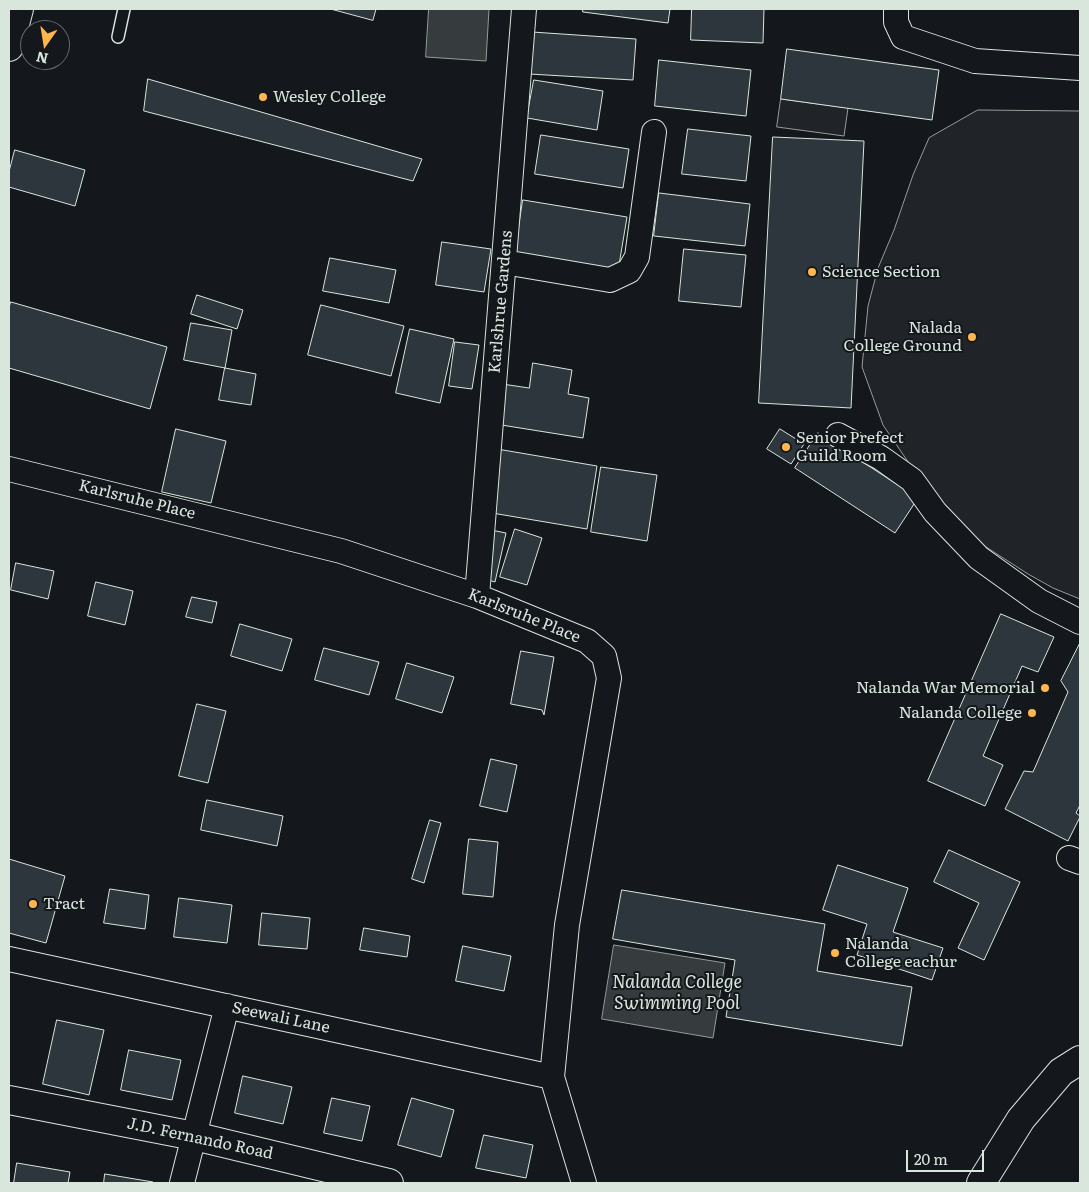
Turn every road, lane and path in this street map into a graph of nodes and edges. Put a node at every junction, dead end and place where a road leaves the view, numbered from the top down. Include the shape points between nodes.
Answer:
1 (19, 9) edge
2 (124, 9) edge
3 (524, 9) edge
4 (896, 15) edge
5 (118, 37) dead end
6 (9, 47) edge
7 (1080, 68) edge
8 (654, 132) dead end
9 (504, 262) junction
10 (838, 435) dead end
11 (9, 469) edge
12 (477, 596) junction
13 (1080, 622) edge
14 (9, 959) edge
15 (227, 1006) junction
16 (1080, 1060) edge
17 (552, 1077) junction
18 (9, 1100) edge
19 (194, 1136) junction
20 (182, 1183) edge
21 (390, 1183) edge
22 (584, 1183) edge
23 (981, 1183) edge

1 - 6 main road
2 - 5 lane
3 - 9 street, Karlshrue Gardens
4 - 7 street via 903,37 975,61
8 - 9 street via 637,257 629,271 610,280
9 - 12 street, Karlshrue Gardens
10 - 13 street via 881,458 912,480 935,512 979,558 1039,601
11 - 12 street, Karlsruhe Place via 341,550
12 - 17 street, Karlsruhe Place via 587,641 604,656 609,678 567,925
14 - 15 street, Seewali Lane
15 - 17 street, Seewali Lane
15 - 19 street
16 - 23 main road via 1061,1072 1021,1120
17 - 22 street, Karlsruhe Place
18 - 19 main road, J.D. Fernando Road
19 - 20 street
19 - 21 main road, J.D. Fernando Road

